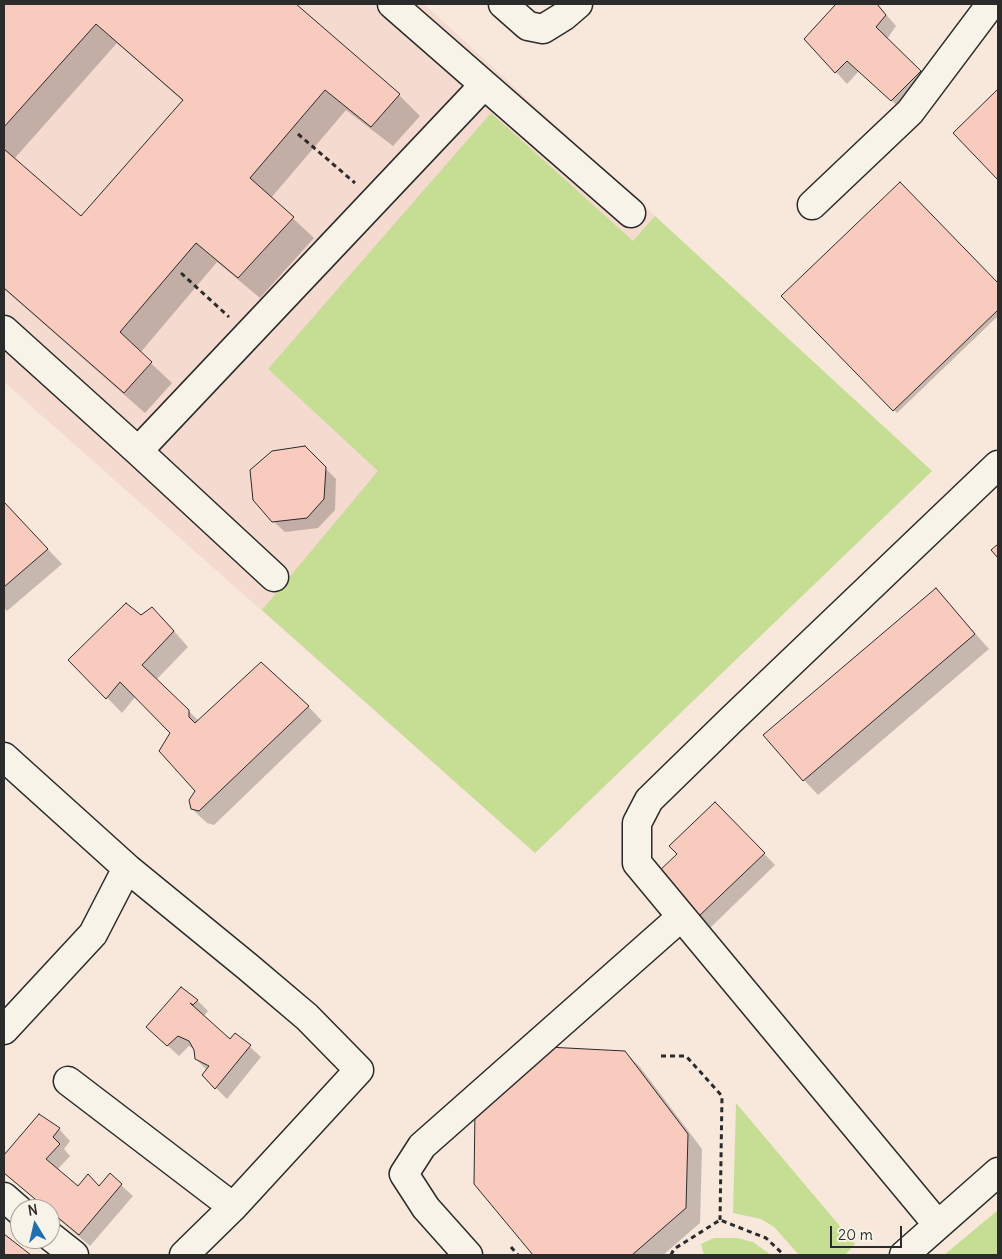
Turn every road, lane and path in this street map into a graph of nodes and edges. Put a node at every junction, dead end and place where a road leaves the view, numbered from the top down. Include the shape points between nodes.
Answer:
1 (392, 4) edge
2 (502, 4) edge
3 (578, 4) edge
4 (991, 4) edge
5 (484, 85) junction
6 (298, 134) dead end
7 (375, 200) junction
8 (812, 205) dead end
9 (631, 213) dead end
10 (181, 273) dead end
11 (4, 330) edge
12 (247, 335) junction
13 (138, 451) junction
14 (998, 465) edge
15 (274, 577) dead end
16 (4, 757) edge
17 (127, 868) junction
18 (681, 917) junction
19 (4, 1030) edge
20 (661, 1056) dead end
21 (68, 1081) dead end
22 (998, 1172) edge
23 (233, 1207) junction
24 (720, 1220) junction
25 (938, 1225) junction
26 (60, 1244) edge
27 (511, 1247) dead end
28 (74, 1255) edge
29 (184, 1255) edge
30 (468, 1255) edge
31 (518, 1255) edge
32 (671, 1255) edge
33 (784, 1255) edge
34 (904, 1255) edge

1 - 5 street
2 - 3 street via 528,26 543,30
4 - 8 street via 910,112
5 - 7 street
5 - 9 street
6 - 7 path
7 - 12 street
10 - 12 path
11 - 13 street
12 - 13 street
13 - 15 street
14 - 18 street via 649,800 637,823 636,863
16 - 17 street
17 - 19 street via 93,934
17 - 23 street via 299,1011 359,1070
18 - 25 street
18 - 30 street via 422,1146 404,1174 426,1208
20 - 24 path via 686,1056 722,1096
21 - 23 street
22 - 25 street
23 - 29 street
24 - 32 path via 674,1249
24 - 33 path via 766,1238
25 - 34 street
26 - 28 street
27 - 31 path

